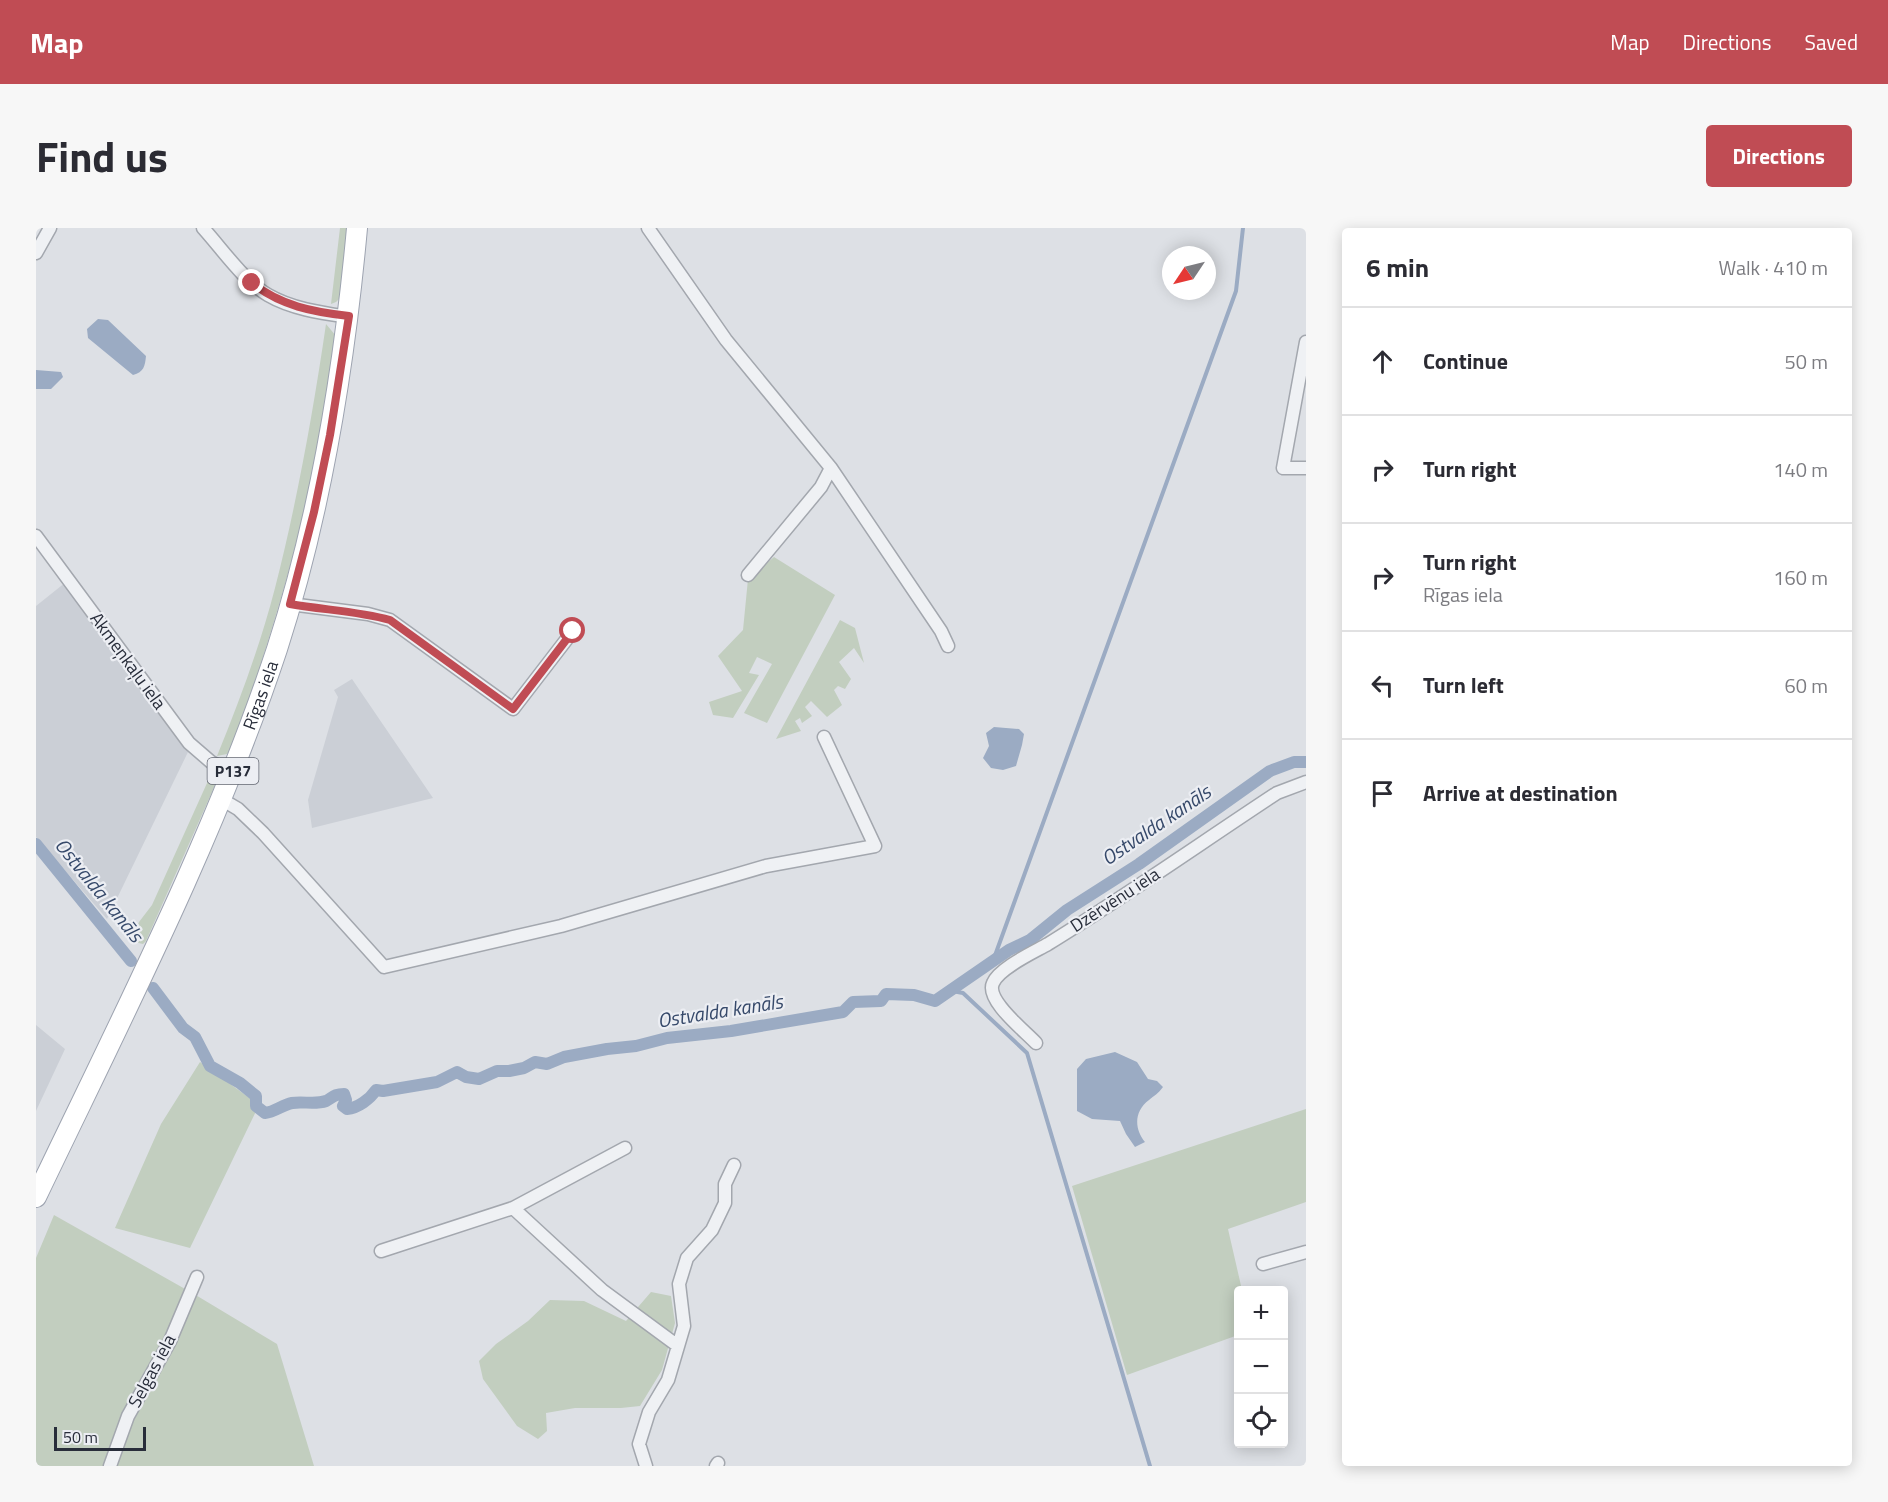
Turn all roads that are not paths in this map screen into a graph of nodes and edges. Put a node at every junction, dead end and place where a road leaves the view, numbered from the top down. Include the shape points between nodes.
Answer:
1 (50, 228) edge
2 (204, 228) edge
3 (357, 228) edge
4 (648, 228) edge
5 (36, 253) edge
6 (349, 316) junction
7 (1306, 342) edge
8 (831, 468) junction
9 (1306, 468) edge
10 (36, 536) edge
11 (748, 575) dead end
12 (290, 604) junction
13 (573, 631) dead end
14 (948, 646) dead end
15 (824, 738) dead end
16 (232, 773) junction
17 (1306, 782) edge
18 (221, 800) junction
19 (1036, 1042) dead end
20 (624, 1148) dead end
21 (734, 1165) dead end
22 (36, 1197) edge
23 (513, 1208) junction
24 (381, 1251) dead end
25 (1306, 1252) edge
26 (1263, 1263) dead end
27 (197, 1276) dead end
28 (678, 1346) junction
29 (110, 1466) edge
30 (646, 1466) edge

1 - 5 street
2 - 6 street via 267,295 288,305
3 - 6 main road, Rīgas iela / P137
4 - 8 street via 726,340
6 - 12 main road, Rīgas iela / P137 via 330,435
7 - 9 street via 1283,468
8 - 11 street via 821,487
8 - 14 street
10 - 16 street, Akmeņkaļu iela via 189,743
12 - 13 street via 390,620 513,709
12 - 16 main road, Rīgas iela / P137
15 - 18 street via 875,846 766,866 561,926 384,968 264,833 238,809
16 - 18 main road, Rīgas iela / P137
17 - 19 street, Dzērvēnu iela via 1276,793 1004,971 993,982 995,1000
18 - 22 main road, Rīgas iela / P137
20 - 23 street
21 - 28 street via 725,1184 725,1203 712,1230 687,1258 679,1284 684,1326
23 - 24 street
23 - 28 street via 602,1290
25 - 26 street
27 - 29 street, Selgas iela via 170,1341 128,1416
28 - 30 street via 668,1380 649,1412 639,1444

